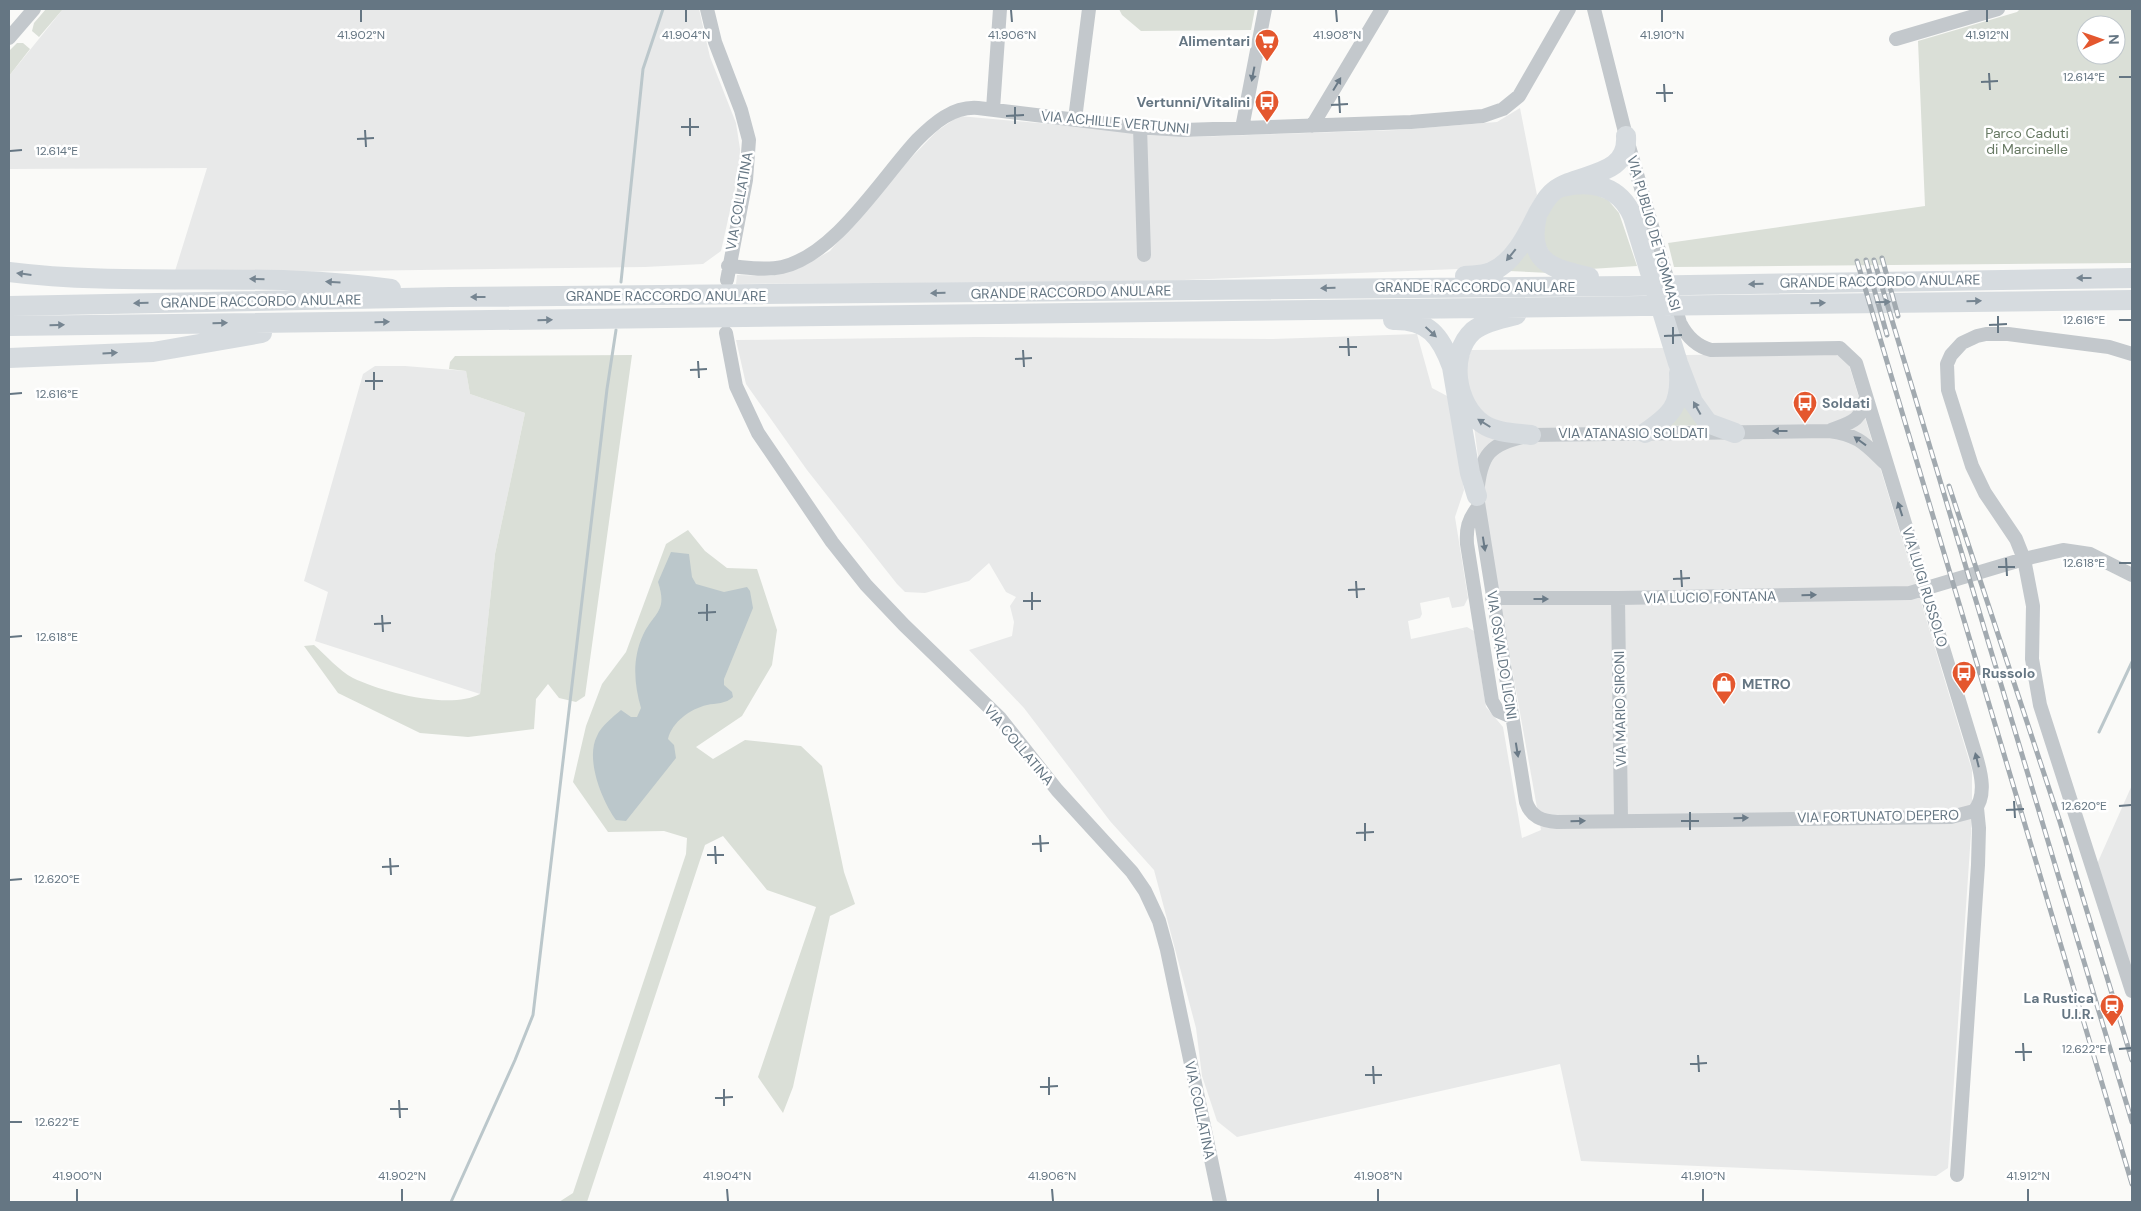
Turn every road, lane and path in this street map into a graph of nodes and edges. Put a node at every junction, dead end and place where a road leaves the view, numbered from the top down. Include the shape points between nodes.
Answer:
1 (34, 9) edge
2 (707, 9) edge
3 (1000, 9) edge
4 (1089, 9) edge
5 (1266, 9) edge
6 (1382, 9) edge
7 (1569, 9) edge
8 (1594, 9) edge
9 (1998, 9) edge
10 (9, 38) edge
11 (1896, 39) dead end
12 (993, 109) junction
13 (1075, 118) junction
14 (1312, 126) junction
15 (1140, 127) junction
16 (1242, 128) junction
17 (1626, 136) junction
18 (1562, 186) junction
19 (1538, 214) junction
20 (1144, 255) dead end
21 (9, 272) edge
22 (727, 273) joint
23 (2132, 278) edge
24 (1633, 285) junction
25 (1361, 287) junction
26 (450, 297) junction
27 (2132, 300) edge
28 (9, 306) edge
29 (1573, 308) junction
30 (1299, 310) junction
31 (334, 322) junction
32 (9, 326) edge
33 (726, 333) dead end
34 (2132, 354) edge
35 (9, 358) edge
36 (1678, 363) junction
37 (1866, 396) junction
38 (1829, 431) junction
39 (1645, 433) junction
40 (1735, 433) junction
41 (1531, 435) junction
42 (1886, 464) junction
43 (1477, 502) junction
44 (2024, 559) junction
45 (2132, 575) edge
46 (1926, 588) junction
47 (1492, 598) junction
48 (1618, 598) junction
49 (1512, 717) junction
50 (1977, 808) junction
51 (1532, 813) joint
52 (1621, 820) junction
53 (2132, 991) edge
54 (1957, 1175) dead end
55 (1220, 1202) edge

1 - 10 street
2 - 22 street, VIA COLLATINA via 749,140 744,194
3 - 12 street
4 - 13 street
5 -> 16 street
14 -> 6 street
7 - 14 street, VIA ACHILLE VERTUNNI via 1519,96 1498,111 1451,119
8 - 17 street, VIA PUBLIO DE TOMMASI
9 - 11 street
12 - 13 street, VIA ACHILLE VERTUNNI
12 - 22 street, VIA ACHILLE VERTUNNI via 963,108 930,127 839,231 810,255 790,265
13 - 15 street, VIA ACHILLE VERTUNNI
14 - 16 street, VIA ACHILLE VERTUNNI
15 - 16 street, VIA ACHILLE VERTUNNI via 1184,130
15 - 20 street
17 - 18 highway via 1624,151 1614,166
17 - 37 street, VIA PUBLIO DE TOMMASI via 1680,323 1690,338 1700,346 1717,351 1840,348 1856,363
18 - 19 highway via 1551,193
18 - 36 highway via 1584,183 1601,186 1626,203
19 - 24 highway via 1536,246 1550,266 1564,272
19 -> 25 highway via 1513,254 1490,273
26 -> 21 highway via 305,280 91,278
23 -> 24 highway, GRANDE RACCORDO ANULARE
24 - 25 highway, GRANDE RACCORDO ANULARE
25 -> 26 highway, GRANDE RACCORDO ANULARE
26 -> 28 highway, GRANDE RACCORDO ANULARE
29 -> 27 highway, GRANDE RACCORDO ANULARE
29 - 30 highway, GRANDE RACCORDO ANULARE
41 -> 29 highway via 1494,429 1482,424 1470,411 1462,398 1459,379 1462,349 1470,335 1482,325 1535,311
31 -> 30 highway, GRANDE RACCORDO ANULARE
30 -> 43 highway via 1418,322 1428,327 1444,347 1452,367
32 -> 31 highway, GRANDE RACCORDO ANULARE
35 -> 31 highway via 153,352
33 - 55 street, VIA COLLATINA via 736,386 758,433 832,542 866,586 1000,718 1057,790 1132,872 1145,891 1167,950
34 - 44 street via 2109,347 1986,334 1969,339 1951,355 1946,382 1972,466 1985,493 2016,539
36 - 39 highway via 1680,387 1675,405 1667,417
40 -> 36 highway via 1712,426 1703,418
37 - 38 street, VIA ATANASIO SOLDATI via 1858,418
37 - 42 street, VIA LUIGI RUSSOLO
38 -> 40 street, VIA ATANASIO SOLDATI
42 -> 38 street, VIA ATANASIO SOLDATI via 1861,440 1848,433
39 - 40 street, VIA ATANASIO SOLDATI
39 - 41 street, VIA ATANASIO SOLDATI
41 - 43 street, VIA ATANASIO SOLDATI via 1501,442 1486,456 1480,467
46 -> 42 street, VIA LUIGI RUSSOLO
43 -> 47 street, VIA OSVALDO LICINI
43 - 49 street via 1466,528 1467,544 1492,701 1498,712
44 - 45 street via 2056,551 2077,552 2096,556
44 - 46 street, VIA LUCIO FONTANA
44 - 53 street via 2033,606 2032,659 2040,705
48 -> 46 street, VIA LUCIO FONTANA via 1887,594 1910,593
50 -> 46 street, VIA LUIGI RUSSOLO via 1982,790 1979,765
47 -> 48 street, VIA LUCIO FONTANA
47 - 49 street, VIA OSVALDO LICINI
48 - 52 street, VIA MARIO SIRONI
49 -> 51 street, VIA OSVALDO LICINI via 1526,802
52 -> 50 street, VIA FORTUNATO DEPERO via 1951,817 1969,814
50 - 54 street, VIA FORTUNATO DEPERO via 1978,865
51 -> 52 street, VIA FORTUNATO DEPERO via 1549,822

